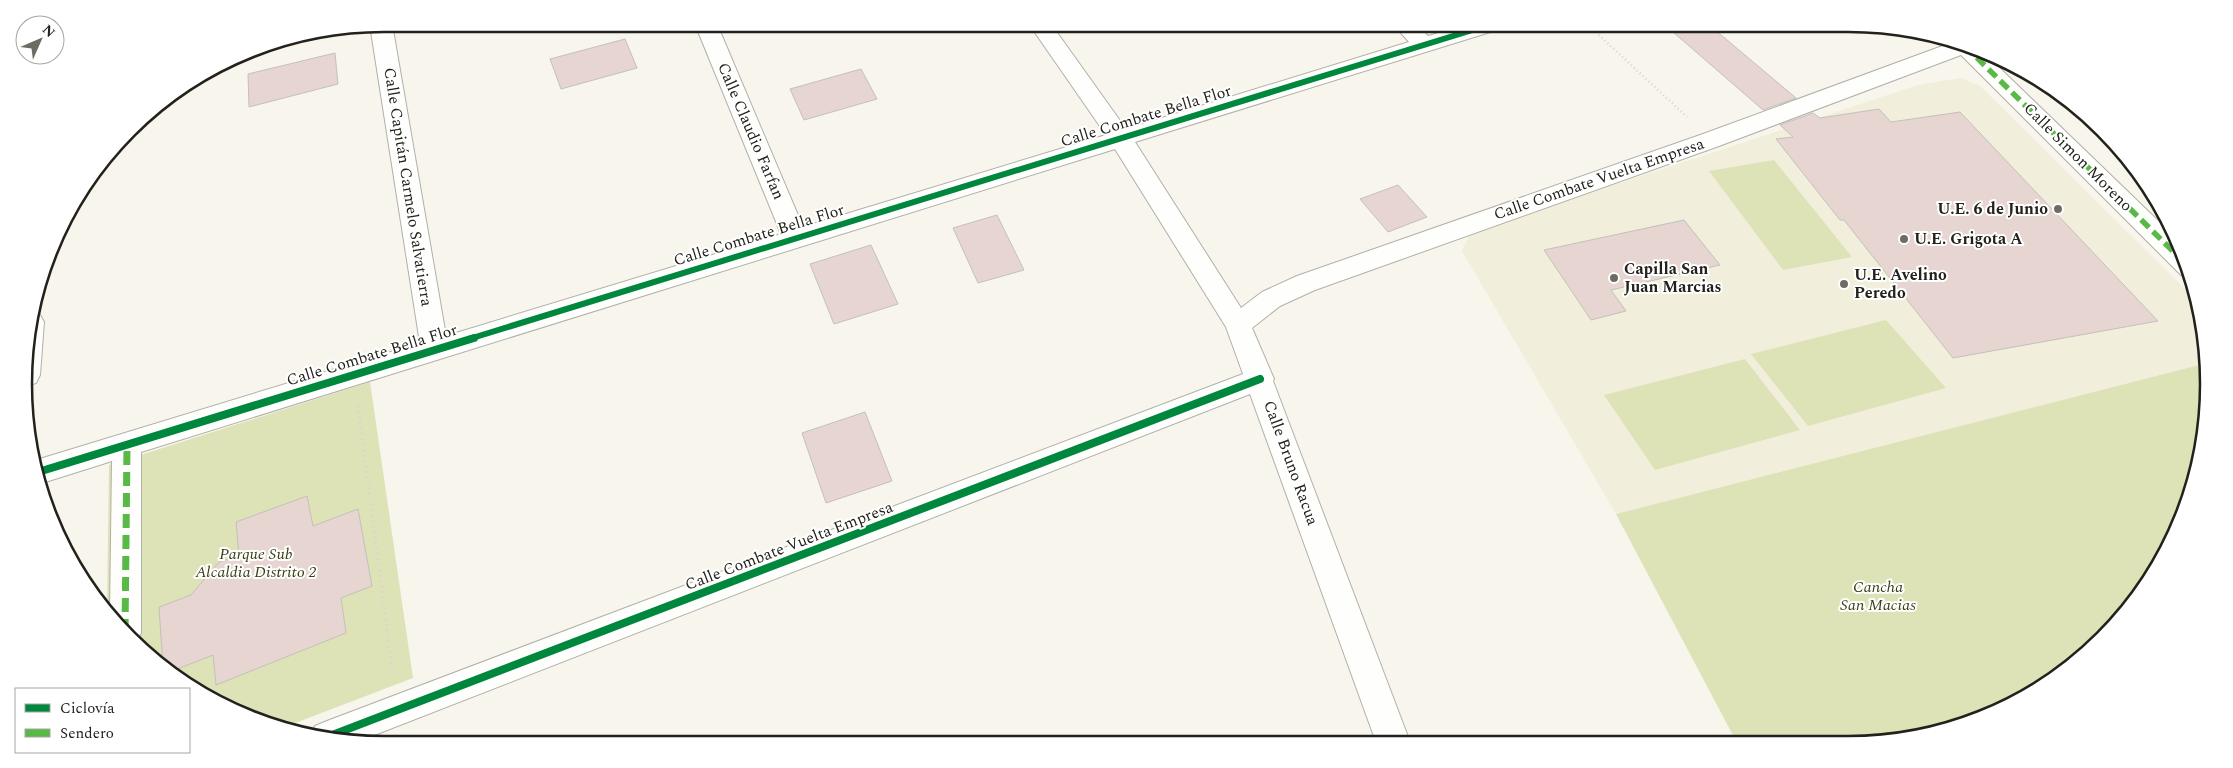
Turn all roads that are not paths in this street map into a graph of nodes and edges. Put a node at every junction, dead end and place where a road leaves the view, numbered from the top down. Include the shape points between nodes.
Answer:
1 (382, 32) edge
2 (709, 32) edge
3 (1046, 32) edge
4 (1412, 32) edge
5 (1464, 32) edge
6 (1423, 44) junction
7 (1957, 49) edge
8 (1976, 56) edge
9 (1120, 138) junction
10 (795, 238) junction
11 (2176, 254) edge
12 (1238, 325) junction
13 (435, 350) junction
14 (1260, 379) junction
15 (127, 445) junction
16 (43, 471) edge
17 (125, 622) edge
18 (341, 732) edge
19 (1391, 736) edge

1 - 13 street, Calle Capitán Carmelo Salvatierra
2 - 10 street, Calle Claudio Farfan
3 - 9 street, Calle Bruno Racua
4 - 6 street
5 - 6 street, Calle Combate Bella Flor
6 - 9 street, Calle Combate Bella Flor
7 - 12 street, Calle Combate Vuelta Empresa via 1306,283 1271,299
8 - 11 street, Calle Simon Moreno
9 - 10 street, Calle Combate Bella Flor
9 - 12 street, Calle Bruno Racua
10 - 13 street, Calle Combate Bella Flor
12 - 14 street, Calle Bruno Racua
13 - 15 street, Calle Combate Bella Flor
14 - 18 street, Calle Combate Vuelta Empresa
14 - 19 street, Calle Bruno Racua
15 - 16 street, Calle Combate Bella Flor
15 - 17 street

